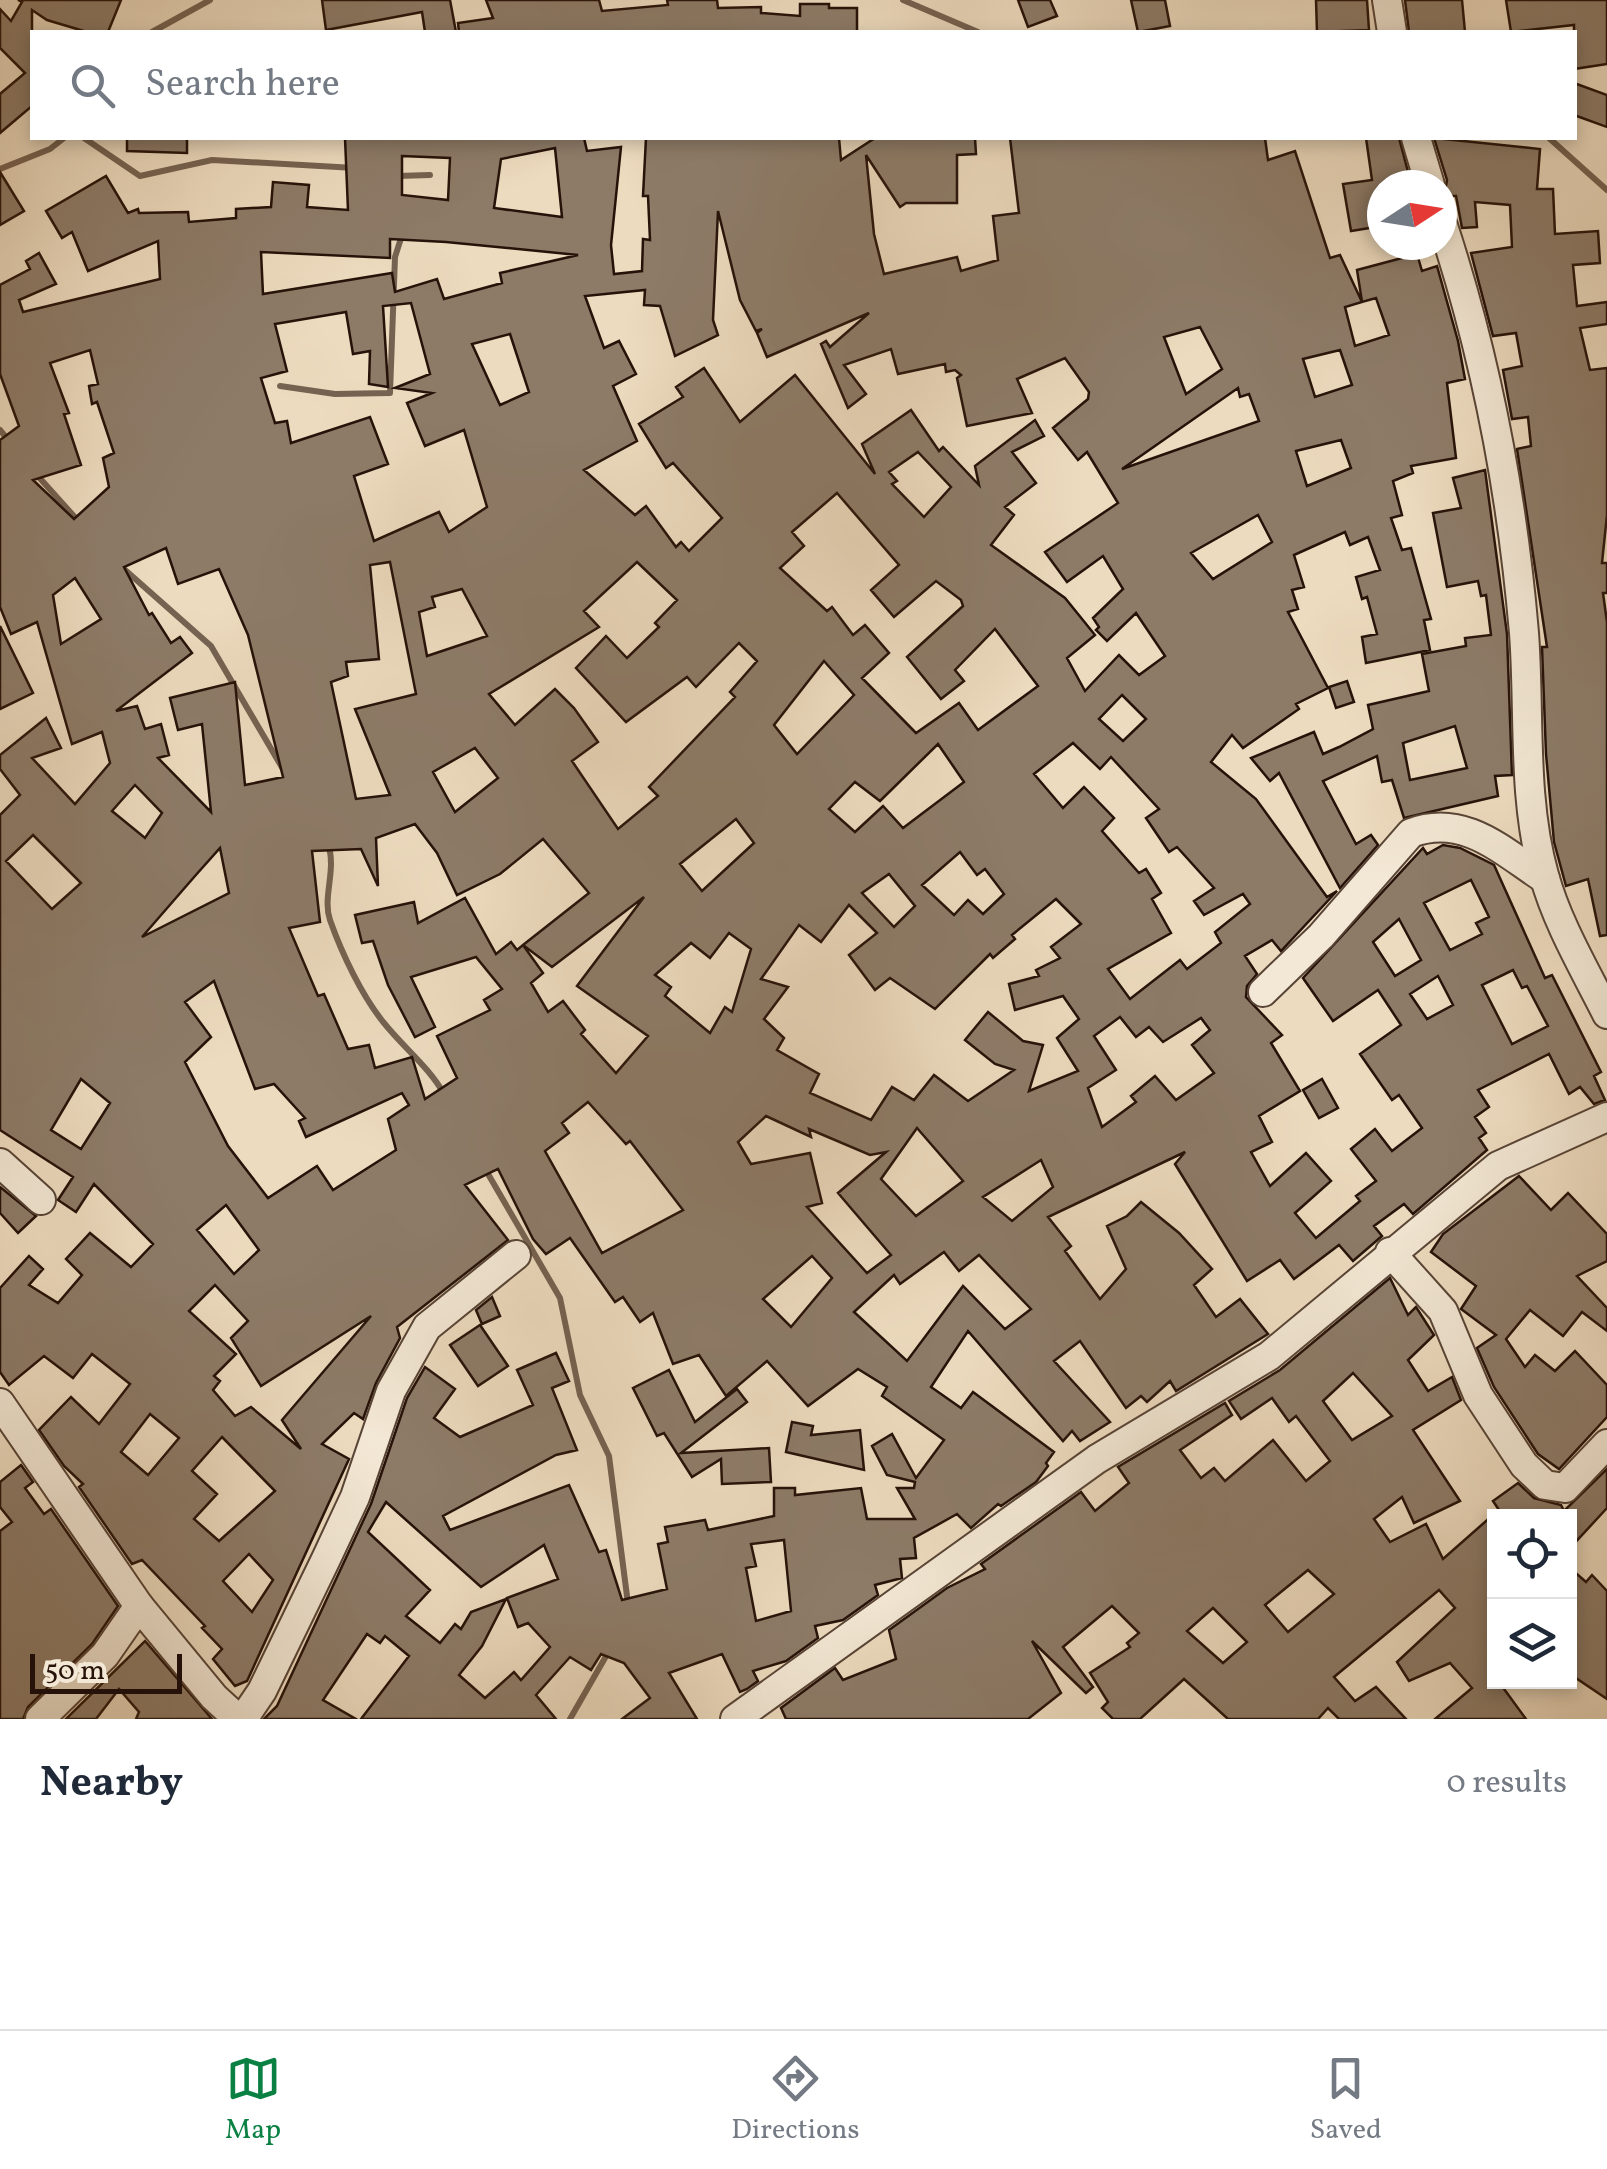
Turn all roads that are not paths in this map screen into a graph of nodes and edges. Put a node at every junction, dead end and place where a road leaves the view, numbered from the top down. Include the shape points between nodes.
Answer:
1 (1386, 0) edge
2 (1392, 30) edge
3 (1417, 140) edge
4 (1426, 170) edge
5 (1454, 260) edge
6 (1544, 879) junction
7 (1593, 954) edge
8 (1264, 992) dead end
9 (1607, 1014) edge
10 (1607, 1116) edge
11 (0, 1163) edge
12 (41, 1200) dead end
13 (1390, 1252) junction
14 (516, 1255) dead end
15 (0, 1403) edge
16 (1607, 1444) edge
17 (139, 1606) junction
18 (40, 1719) edge
19 (240, 1719) edge
20 (735, 1719) edge

1 - 2 street
3 - 4 street
5 - 6 street via 1504,462 1524,632 1534,830
6 - 7 street
6 - 8 street via 1470,830 1430,826 1411,832
7 - 9 street
10 - 13 street via 1498,1166
11 - 12 street
13 - 16 street via 1443,1311 1490,1416 1544,1485 1565,1488
13 - 20 street via 1269,1356 1096,1460
14 - 19 street via 426,1327 391,1391 356,1497 262,1690
15 - 17 street
17 - 18 street via 104,1655
17 - 19 street

